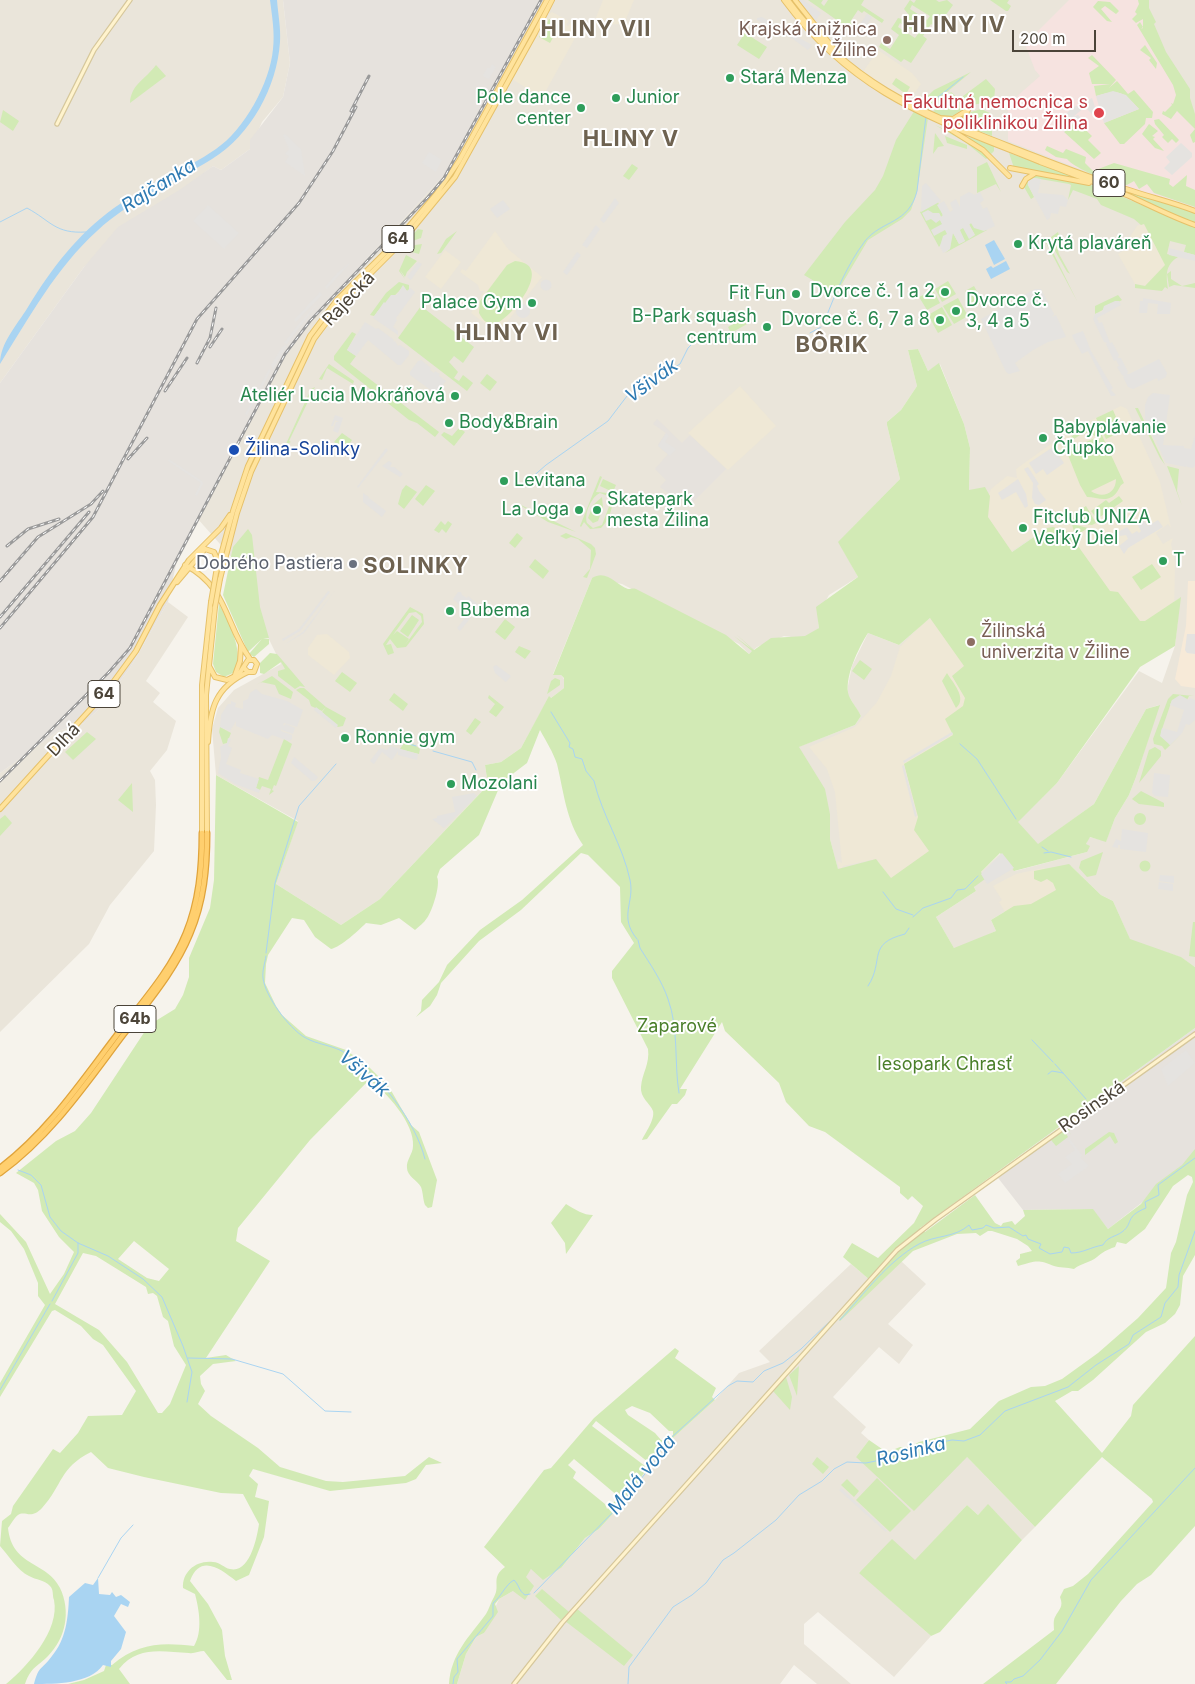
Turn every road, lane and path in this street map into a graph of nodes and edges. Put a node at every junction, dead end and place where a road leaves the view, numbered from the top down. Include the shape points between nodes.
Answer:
1 (130, 0) edge
2 (547, 0) edge
3 (552, 0) edge
4 (784, 0) edge
5 (788, 0) edge
6 (795, 0) edge
7 (838, 54) junction
8 (907, 105) junction
9 (935, 119) junction
10 (57, 124) dead end
11 (985, 137) junction
12 (991, 141) junction
13 (1010, 148) junction
14 (1010, 168) dead end
15 (1036, 174) junction
16 (1009, 176) dead end
17 (1096, 183) junction
18 (1022, 186) dead end
19 (1195, 211) edge
20 (1195, 225) edge
21 (235, 512) junction
22 (218, 564) junction
23 (187, 566) junction
24 (241, 643) junction
25 (250, 659) junction
26 (245, 661) junction
27 (208, 664) junction
28 (246, 670) junction
29 (234, 677) junction
30 (207, 761) junction
31 (0, 809) edge
32 (205, 833) junction
33 (1195, 1034) edge
34 (0, 1168) edge
35 (0, 1173) edge
36 (514, 1684) edge

1 - 10 street via 94,50
2 - 21 main road, Rajecká / 64 via 445,183 395,243 330,308 310,336 256,448
3 - 21 main road, Rajecká / 64 via 455,176 400,244 341,303 314,339 260,450
4 - 8 main road, 60 via 842,63 871,85
5 - 7 main road, 60 via 816,34
6 - 7 main road
7 - 8 main road, 60 via 873,83
8 - 9 main road, 60
9 - 11 main road, 60
9 - 11 main road via 953,118 968,110 965,123
9 - 12 main road, 60
9 - 16 main road via 979,147
11 - 12 main road, 60
12 - 13 main road, 60
13 - 17 main road, 60
13 - 19 main road, 60
14 - 15 main road
15 - 17 main road
15 - 18 main road via 1028,177
17 - 20 main road, 60
21 - 22 main road, 64b
21 - 23 main road
21 - 27 main road, 64b, bridge via 220,578
22 - 23 main road via 214,552 208,549
22 - 32 main road, 64b, bridge via 202,686
23 - 24 main road via 216,590
23 - 31 main road, Dlhá / 64 via 136,651 106,692
24 - 25 main road
24 - 26 main road
24 - 29 main road via 240,661
25 - 26 main road
25 - 28 main road via 258,666 254,672
26 - 28 main road
27 - 29 main road via 218,679
27 - 30 main road, 64b
28 - 29 main road
28 - 30 main road via 213,705
30 - 32 main road, 64b
32 - 34 highway, 64b via 197,897 175,955 60,1109
32 - 35 highway, 64b via 206,869 202,900 190,936 173,967 58,1119 29,1150
33 - 36 street, Rosinská via 913,1236 562,1623

